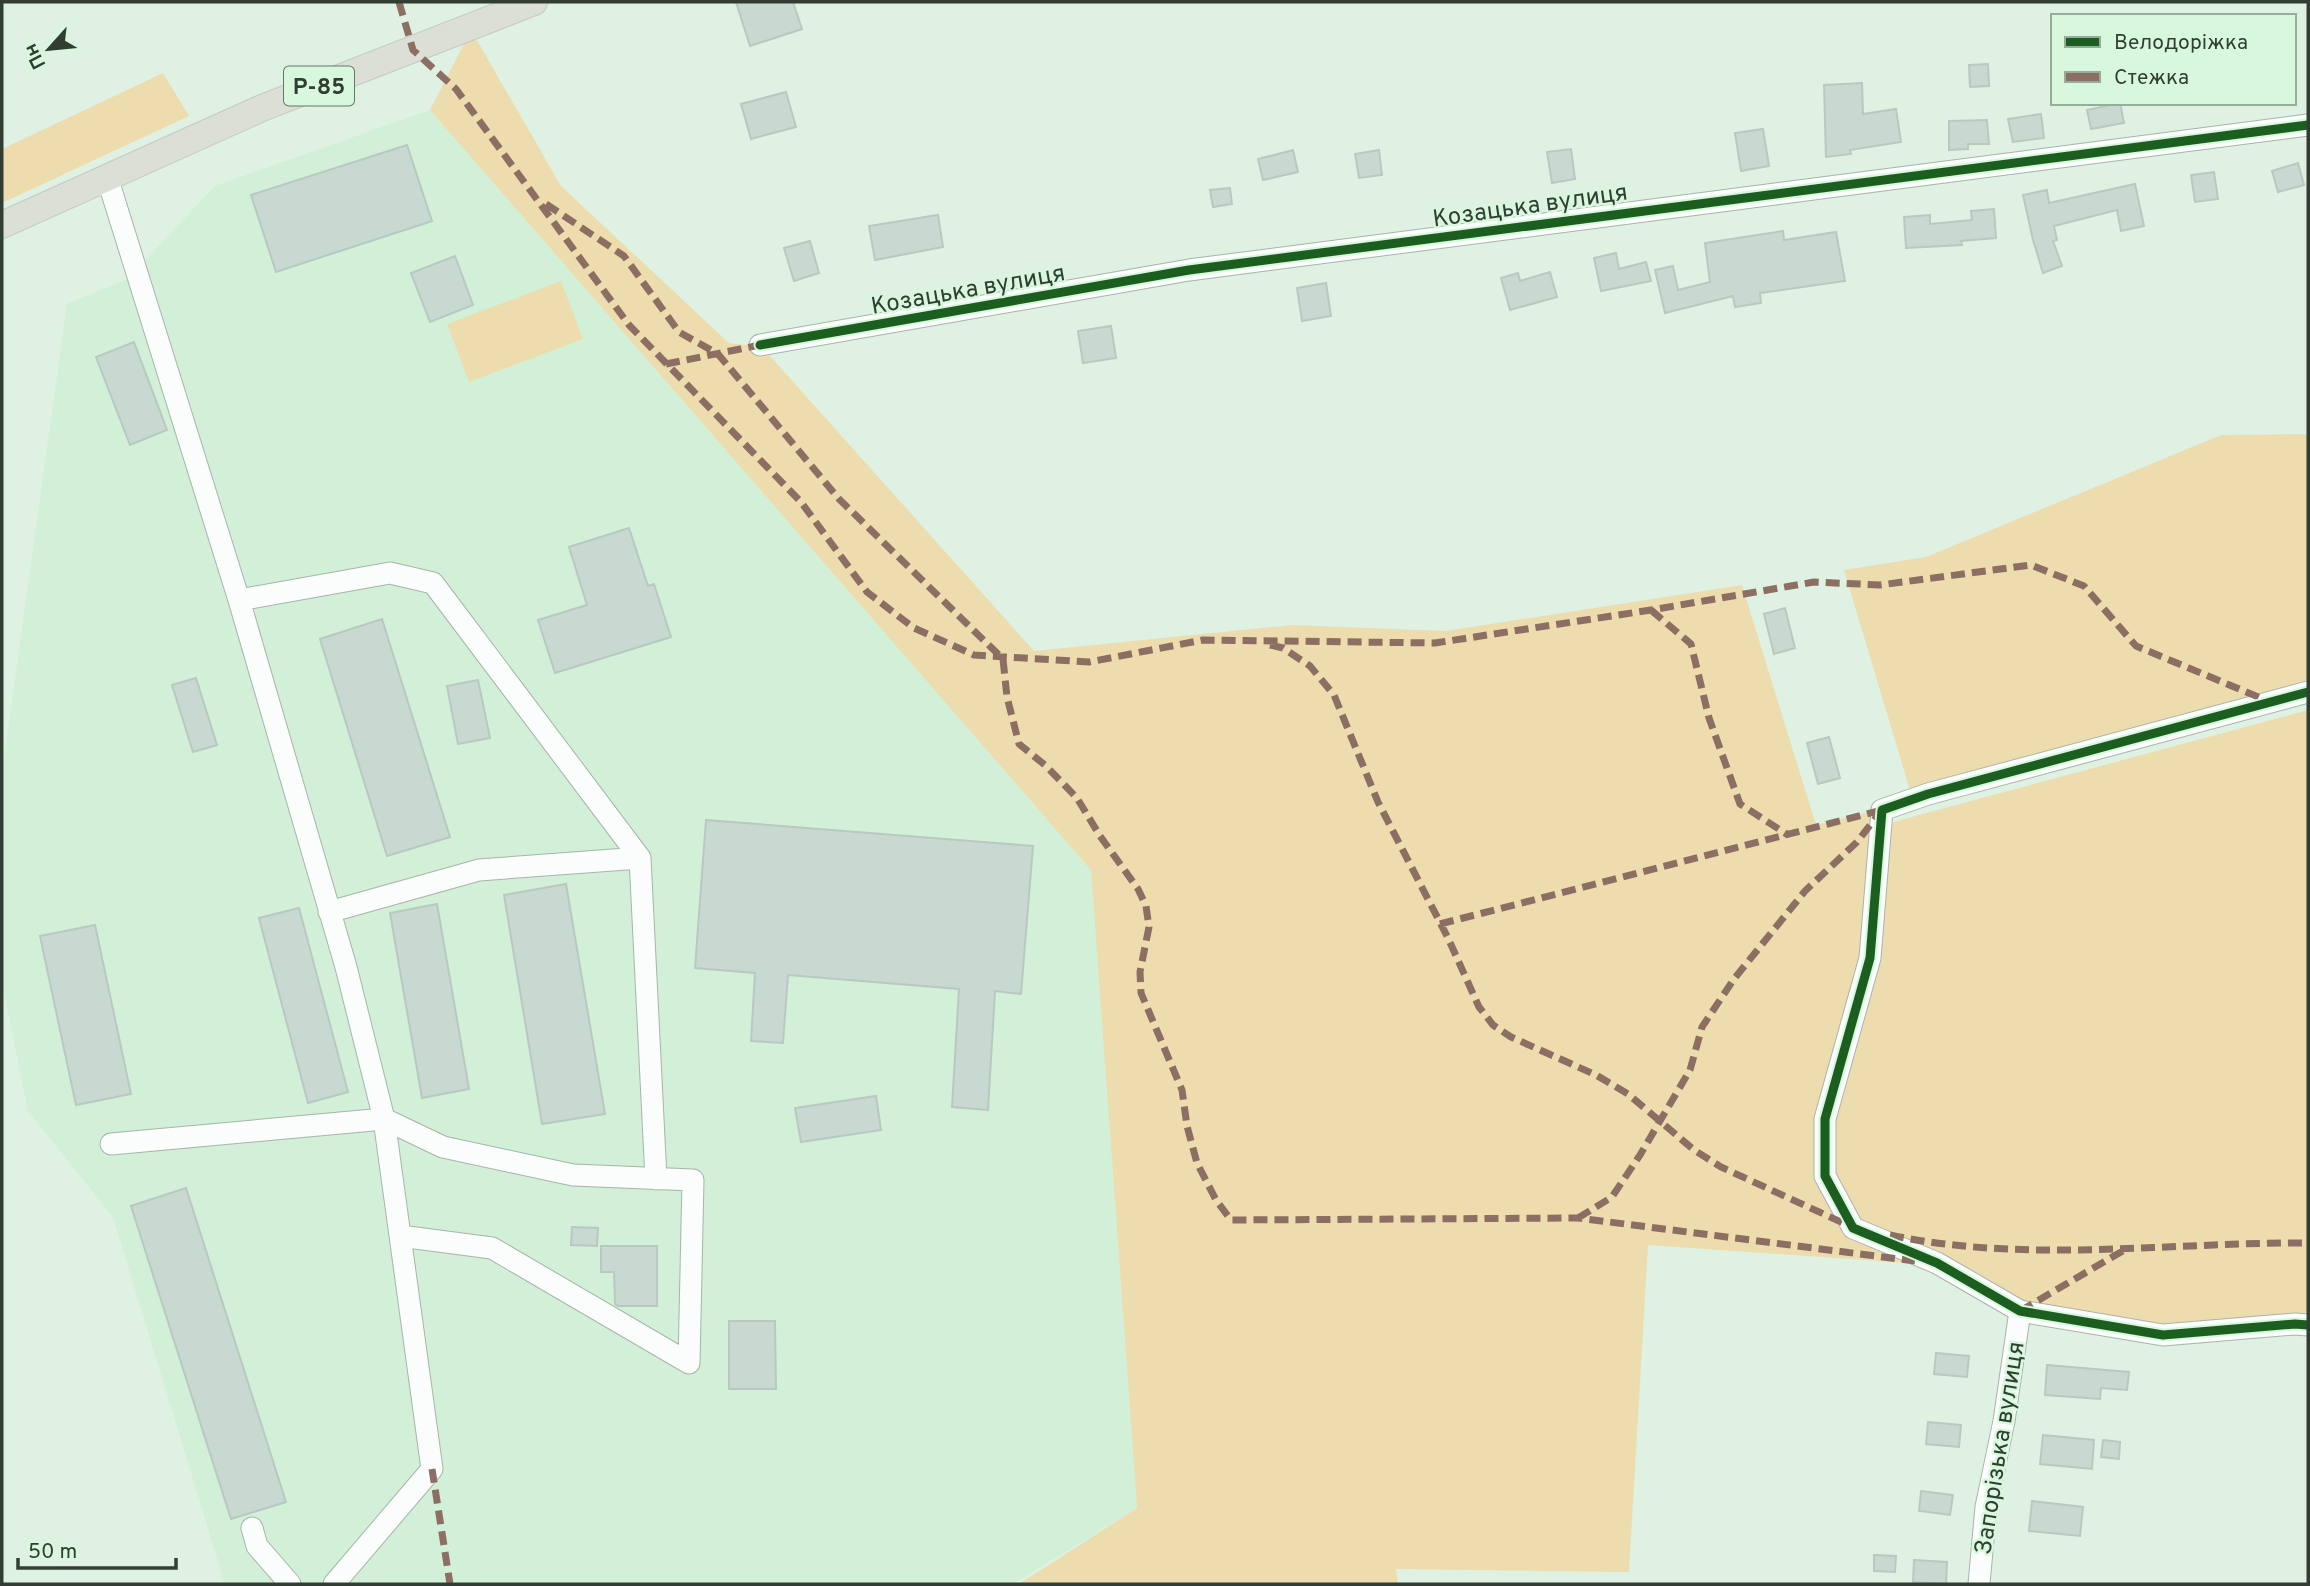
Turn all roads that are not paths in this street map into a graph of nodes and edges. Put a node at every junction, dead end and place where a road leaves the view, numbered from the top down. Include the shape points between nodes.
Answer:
1 (534, 2) edge
2 (2308, 125) edge
3 (107, 177) junction
4 (2, 225) edge
5 (760, 345) dead end
6 (239, 600) junction
7 (2308, 692) edge
8 (640, 858) junction
9 (329, 912) junction
10 (383, 1119) junction
11 (111, 1144) dead end
12 (656, 1179) junction
13 (400, 1237) junction
14 (2020, 1311) junction
15 (2308, 1325) edge
16 (252, 1528) dead end
17 (290, 1584) edge
18 (334, 1584) edge
19 (1979, 1584) edge

1 - 3 main road, Р-85 via 262,108
2 - 5 street, Козацька вулиця via 1189,270
3 - 4 main road, Р-85
3 - 6 street
6 - 8 street via 390,573 433,583
6 - 9 street
7 - 14 street via 1882,810 1870,958 1825,1119 1825,1176 1853,1228 1937,1264
8 - 9 street via 479,870
8 - 12 street
9 - 10 street
10 - 11 street
10 - 12 street via 443,1147 573,1175
10 - 13 street
12 - 13 street via 693,1180 689,1363 492,1248
13 - 18 street via 432,1469
14 - 15 street via 2163,1335
14 - 19 street, Запорізька вулиця via 1986,1507
16 - 17 street via 257,1546

